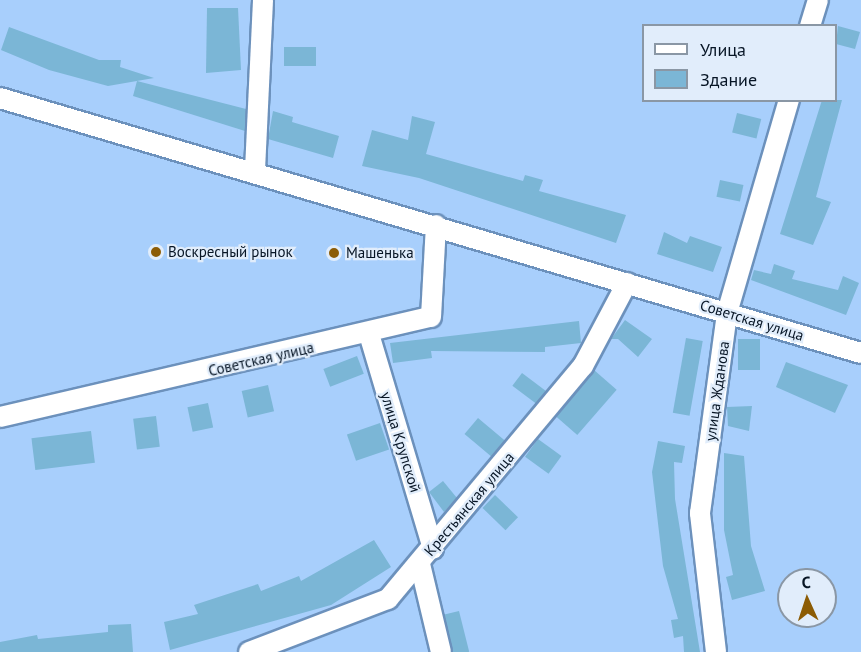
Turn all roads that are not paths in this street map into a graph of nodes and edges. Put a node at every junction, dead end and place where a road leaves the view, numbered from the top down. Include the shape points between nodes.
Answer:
1 (263, 0) edge
2 (818, 0) edge
3 (811, 24) edge
4 (0, 98) edge
5 (788, 102) edge
6 (255, 170) junction
7 (436, 225) junction
8 (627, 282) junction
9 (727, 313) junction
10 (369, 334) junction
11 (861, 353) edge
12 (0, 417) edge
13 (433, 549) junction
14 (420, 564) junction
15 (249, 652) edge
16 (441, 652) edge
17 (716, 652) edge

1 - 6 street
2 - 3 street
4 - 6 street, Советская улица
5 - 9 street, улица Жданова
6 - 7 street, Советская улица
7 - 8 street, Советская улица
7 - 10 street, Советская улица via 431,316
8 - 9 street, Советская улица
8 - 13 street, Крестьянская улица via 583,366
9 - 11 street, Советская улица
9 - 17 street, улица Жданова via 700,513
10 - 12 street, Советская улица
10 - 13 street, улица Крупской
13 - 14 street, Крестьянская улица
14 - 15 street, Крестьянская улица via 388,599
14 - 16 street

